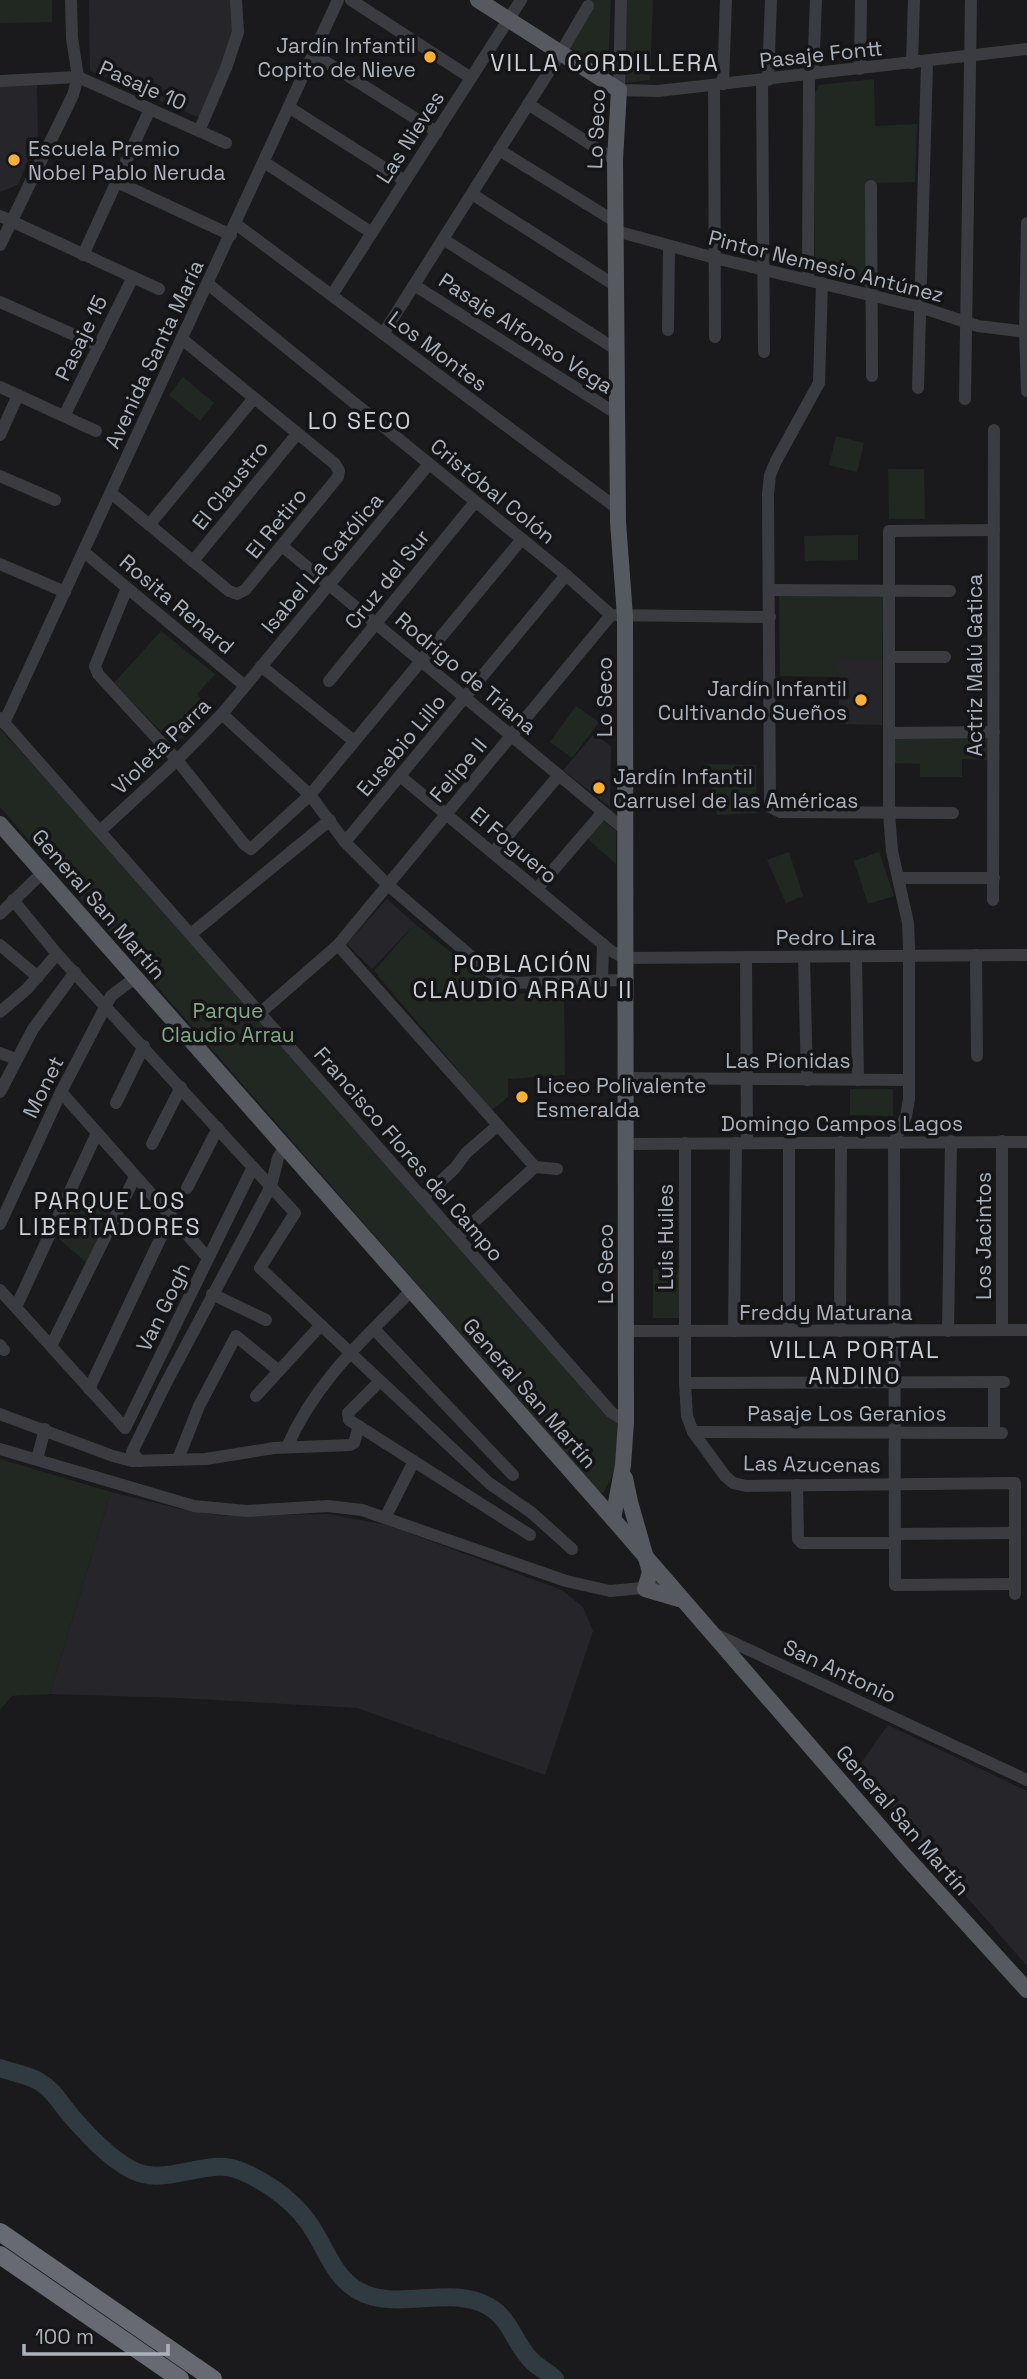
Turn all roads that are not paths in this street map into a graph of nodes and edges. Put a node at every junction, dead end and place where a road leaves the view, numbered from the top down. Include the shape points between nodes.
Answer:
1 (71, 0) edge
2 (236, 0) edge
3 (338, 0) edge
4 (351, 0) edge
5 (478, 0) edge
6 (521, 0) edge
7 (621, 0) edge
8 (726, 0) edge
9 (771, 0) edge
10 (816, 0) edge
11 (861, 0) edge
12 (914, 0) edge
13 (971, 0) edge
14 (588, 6) dead end
15 (509, 19) junction
16 (1027, 49) edge
17 (560, 54) junction
18 (315, 55) junction
19 (971, 57) junction
20 (927, 62) junction
21 (912, 63) junction
22 (860, 69) junction
23 (811, 74) junction
24 (78, 77) junction
25 (471, 78) junction
26 (765, 80) junction
27 (0, 81) edge
28 (719, 85) junction
29 (619, 90) junction
30 (528, 104) junction
31 (290, 108) junction
32 (150, 109) junction
33 (200, 131) junction
34 (437, 132) junction
35 (226, 143) dead end
36 (499, 150) junction
37 (615, 160) junction
38 (264, 162) junction
39 (405, 181) junction
40 (117, 182) junction
41 (871, 186) dead end
42 (472, 194) junction
43 (6, 219) edge
44 (1027, 223) edge
45 (616, 227) junction
46 (233, 229) junction
47 (372, 233) junction
48 (443, 239) junction
49 (0, 245) edge
50 (669, 246) junction
51 (83, 255) junction
52 (715, 258) junction
53 (764, 270) junction
54 (133, 277) junction
55 (807, 280) junction
56 (208, 284) junction
57 (822, 284) junction
58 (414, 285) junction
59 (616, 286) junction
60 (159, 289) dead end
61 (332, 295) junction
62 (872, 295) junction
63 (0, 302) edge
64 (920, 307) junction
65 (967, 323) junction
66 (668, 330) dead end
67 (1026, 332) edge
68 (383, 334) junction
69 (715, 337) dead end
70 (183, 339) junction
71 (99, 346) junction
72 (617, 350) junction
73 (764, 352) dead end
74 (872, 376) dead end
75 (0, 387) edge
76 (918, 388) dead end
77 (1027, 391) edge
78 (18, 396) junction
79 (254, 398) junction
80 (965, 398) dead end
81 (617, 414) junction
82 (64, 416) junction
83 (994, 430) dead end
84 (96, 431) dead end
85 (298, 434) junction
86 (0, 435) edge
87 (429, 464) junction
88 (0, 477) edge
89 (111, 493) junction
90 (55, 500) dead end
91 (475, 502) junction
92 (618, 509) junction
93 (149, 525) junction
94 (994, 530) junction
95 (522, 539) junction
96 (282, 546) junction
97 (84, 552) junction
98 (193, 561) junction
99 (0, 564) edge
100 (566, 575) junction
101 (329, 585) junction
102 (127, 588) junction
103 (770, 590) junction
104 (890, 591) junction
105 (950, 591) dead end
106 (65, 592) junction
107 (618, 615) junction
108 (770, 617) junction
109 (376, 624) junction
110 (889, 657) junction
111 (945, 657) dead end
112 (421, 661) junction
113 (261, 666) junction
114 (328, 681) dead end
115 (245, 685) junction
116 (465, 698) junction
117 (222, 714) junction
118 (2, 721) edge
119 (993, 732) junction
120 (890, 733) junction
121 (511, 736) junction
122 (354, 741) junction
123 (177, 760) junction
124 (559, 775) junction
125 (400, 776) junction
126 (310, 795) junction
127 (603, 812) junction
128 (953, 813) dead end
129 (447, 814) junction
130 (889, 814) junction
131 (330, 820) junction
132 (0, 824) edge
133 (625, 830) junction
134 (100, 831) junction
135 (345, 842) junction
136 (493, 853) junction
137 (43, 872) junction
138 (898, 878) junction
139 (993, 878) junction
140 (388, 885) junction
141 (537, 890) junction
142 (13, 900) junction
143 (993, 900) dead end
144 (0, 914) edge
145 (191, 934) junction
146 (603, 943) junction
147 (0, 945) edge
148 (338, 945) junction
149 (57, 954) junction
150 (976, 955) junction
151 (1027, 955) edge
152 (856, 956) junction
153 (909, 956) junction
154 (625, 957) junction
155 (746, 957) junction
156 (804, 957) junction
157 (75, 972) junction
158 (38, 976) junction
159 (136, 977) junction
160 (602, 980) junction
161 (625, 980) junction
162 (106, 1004) junction
163 (0, 1012) edge
164 (260, 1013) junction
165 (144, 1046) junction
166 (0, 1053) edge
167 (976, 1056) dead end
168 (16, 1059) junction
169 (625, 1079) junction
170 (747, 1079) junction
171 (807, 1080) junction
172 (858, 1080) junction
173 (909, 1080) junction
174 (181, 1087) junction
175 (0, 1092) edge
176 (61, 1092) junction
177 (116, 1104) dead end
178 (497, 1126) junction
179 (218, 1128) junction
180 (97, 1133) junction
181 (951, 1141) junction
182 (1002, 1141) junction
183 (1022, 1141) edge
184 (841, 1142) junction
185 (894, 1142) junction
186 (685, 1143) junction
187 (742, 1143) junction
188 (789, 1143) junction
189 (152, 1144) dead end
190 (626, 1144) junction
191 (285, 1146) junction
192 (253, 1167) junction
193 (535, 1167) junction
194 (557, 1168) dead end
195 (135, 1177) junction
196 (271, 1186) junction
197 (187, 1188) dead end
198 (423, 1198) junction
199 (171, 1216) junction
200 (0, 1224) edge
201 (457, 1237) junction
202 (208, 1258) junction
203 (0, 1290) edge
204 (412, 1290) junction
205 (212, 1294) junction
206 (16, 1307) junction
207 (266, 1320) dead end
208 (321, 1325) junction
209 (374, 1329) junction
210 (1002, 1330) junction
211 (1027, 1330) edge
212 (626, 1331) junction
213 (685, 1331) junction
214 (734, 1331) junction
215 (789, 1331) junction
216 (840, 1331) junction
217 (894, 1331) junction
218 (948, 1331) junction
219 (51, 1346) junction
220 (350, 1353) junction
221 (279, 1371) junction
222 (380, 1381) junction
223 (894, 1382) junction
224 (685, 1383) junction
225 (89, 1389) junction
226 (256, 1396) dead end
227 (0, 1414) edge
228 (626, 1422) junction
229 (359, 1426) junction
230 (45, 1429) junction
231 (693, 1432) junction
232 (895, 1433) junction
233 (287, 1447) junction
234 (0, 1450) edge
235 (37, 1459) junction
236 (178, 1460) junction
237 (140, 1461) junction
238 (414, 1461) junction
239 (624, 1465) junction
240 (513, 1475) dead end
241 (797, 1485) junction
242 (895, 1485) junction
243 (599, 1503) junction
244 (385, 1518) junction
245 (613, 1519) junction
246 (1015, 1533) junction
247 (530, 1535) dead end
248 (895, 1539) junction
249 (572, 1549) dead end
250 (648, 1559) junction
251 (667, 1583) junction
252 (645, 1589) junction
253 (683, 1601) junction
254 (711, 1633) junction
255 (1027, 1780) edge
256 (1027, 1990) edge
257 (0, 2232) edge
258 (0, 2255) edge
259 (180, 2379) edge
260 (213, 2379) edge

1 - 24 street
2 - 33 street via 239,32
3 - 18 street, Avenida Santa María
4 - 25 street
5 - 15 main road
6 - 15 street, Las Nieves
7 - 29 street, Lo Seco
8 - 28 street
9 - 26 street
10 - 23 street
11 - 22 street
12 - 21 street
13 - 19 street
14 - 17 street
15 - 17 main road
15 - 25 street, Las Nieves
16 - 19 street, Pasaje Fontt
17 - 29 main road
17 - 30 street
18 - 31 street, Avenida Santa María
18 - 34 street
19 - 20 street, Pasaje Fontt
19 - 65 street
20 - 21 street, Pasaje Fontt
20 - 64 street
21 - 22 street, Pasaje Fontt
22 - 23 street, Pasaje Fontt
23 - 26 street, Pasaje Fontt
23 - 55 street
24 - 27 street, Pasaje 10
24 - 32 street, Pasaje 10
24 - 43 street
25 - 34 street, Las Nieves
26 - 28 street, Pasaje Fontt
26 - 53 street
28 - 29 street, Pasaje Fontt via 650,92
28 - 52 street
29 - 37 main road, Lo Seco
30 - 36 street
30 - 37 street
31 - 38 street, Avenida Santa María
31 - 39 street
32 - 33 street, Pasaje 10
32 - 40 street
33 - 35 street, Pasaje 10
34 - 39 street, Las Nieves
36 - 42 street
36 - 45 street, Pintor Nemesio Antúnez
37 - 45 main road, Lo Seco
38 - 46 street, Avenida Santa María
38 - 47 street
39 - 47 street, Las Nieves
40 - 46 street, Los Montes
40 - 51 street
41 - 62 street
42 - 48 street
42 - 59 street
43 - 49 street
43 - 51 street
44 - 67 street
45 - 50 street, Pintor Nemesio Antúnez
45 - 59 main road, Lo Seco
46 - 56 street, Avenida Santa María
46 - 61 street, Los Montes
47 - 61 street, Las Nieves
48 - 58 street
48 - 72 street
50 - 52 street, Pintor Nemesio Antúnez
50 - 66 street
51 - 54 street
52 - 53 street, Pintor Nemesio Antúnez
52 - 69 street
53 - 55 street, Pintor Nemesio Antúnez
53 - 73 street
54 - 60 street
54 - 71 street, Pasaje 15
55 - 57 street, Pintor Nemesio Antúnez
56 - 70 street, Avenida Santa María
56 - 87 street, Cristóbal Colón
57 - 62 street, Pintor Nemesio Antúnez
57 - 103 street via 819,383 770,475
58 - 68 street
58 - 81 street, Pasaje Alfonso Vega
59 - 72 main road, Lo Seco
61 - 68 street, Los Montes
62 - 64 street, Pintor Nemesio Antúnez
62 - 74 street
63 - 71 street
64 - 65 street, Pintor Nemesio Antúnez
64 - 76 street
65 - 67 street, Pintor Nemesio Antúnez
65 - 80 street
67 - 77 street
68 - 92 street, Los Montes
70 - 79 street
70 - 89 street, Avenida Santa María
71 - 82 street, Pasaje 15
72 - 81 main road, Lo Seco
75 - 78 street
78 - 82 street
78 - 86 street
79 - 85 street
79 - 93 street
81 - 92 main road, Lo Seco
82 - 84 street
83 - 94 street, Actriz Malú Gatica
85 - 96 street, El Retiro via 339,471
85 - 98 street, El Claustro
87 - 91 street, Cristóbal Colón
87 - 101 street, Isabel La Católica
88 - 90 street
89 - 93 street
89 - 97 street, Avenida Santa María
91 - 95 street, Cristóbal Colón
91 - 109 street, Cruz del Sur
92 - 107 main road, Lo Seco
93 - 98 street
94 - 104 street via 889,531
94 - 119 street, Actriz Malú Gatica
95 - 100 street, Cristóbal Colón
95 - 112 street
96 - 98 street, El Retiro via 237,594
96 - 101 street, Rodrigo de Triana
97 - 102 street, Rosita Renard
97 - 106 street, Avenida Santa María
99 - 106 street
100 - 107 street, Cristóbal Colón
100 - 116 street, Eusebio Lillo
101 - 109 street, Rodrigo de Triana
101 - 113 street, Isabel La Católica
102 - 115 street, Rosita Renard
102 - 123 street via 95,666
103 - 104 street
103 - 108 street
104 - 105 street
104 - 110 street
106 - 118 street, Avenida Santa María
107 - 108 street
107 - 121 street, Felipe II
107 - 133 main road, Lo Seco
108 - 130 street via 769,807 780,812
109 - 112 street, Rodrigo de Triana
109 - 114 street, Cruz del Sur
110 - 111 street
110 - 120 street
112 - 116 street, Rodrigo de Triana
112 - 122 street
113 - 115 street, Isabel La Católica
113 - 122 street
115 - 117 street, Violeta Parra
116 - 121 street, Rodrigo de Triana
116 - 125 street, Eusebio Lillo
117 - 123 street, Violeta Parra
117 - 126 street
118 - 134 street, Francisco Flores del Campo
119 - 120 street
119 - 139 street, Actriz Malú Gatica
120 - 130 street
121 - 124 street, Rodrigo de Triana
121 - 129 street, Felipe II
122 - 126 street
123 - 126 street via 251,849
123 - 134 street, Violeta Parra
124 - 127 street, Rodrigo de Triana
124 - 136 street
125 - 129 street, El Foguero
125 - 135 street, Eusebio Lillo
126 - 131 street
127 - 133 street, Rodrigo de Triana
127 - 141 street
128 - 130 street
129 - 136 street, El Foguero
129 - 140 street, Felipe II
130 - 138 street
131 - 135 street
131 - 145 street
132 - 137 main road, General San Martín
133 - 154 main road, Lo Seco
134 - 145 street, Francisco Flores del Campo
135 - 140 street
136 - 141 street, El Foguero
137 - 142 street
137 - 159 main road, General San Martín
138 - 139 street
138 - 153 street via 908,923
139 - 143 street, Actriz Malú Gatica
140 - 148 street, Felipe II
140 - 160 street via 494,976 510,983
141 - 146 street, El Foguero
142 - 144 street
142 - 149 street
145 - 164 street, Francisco Flores del Campo
146 - 154 street, El Foguero
146 - 160 street
147 - 158 street
148 - 164 street, Felipe II
148 - 178 street
149 - 157 street
149 - 158 street
150 - 151 street, Pedro Lira
150 - 153 street, Pedro Lira
150 - 167 street
152 - 153 street, Pedro Lira
152 - 156 street, Pedro Lira
152 - 172 street
153 - 173 street
154 - 155 street, Pedro Lira
154 - 161 main road, Lo Seco
155 - 156 street, Pedro Lira
155 - 170 street
156 - 171 street
157 - 162 street
157 - 168 street
158 - 163 street
159 - 162 street, Monet
159 - 191 main road, General San Martín
160 - 161 street
161 - 169 main road, Lo Seco
162 - 165 street
162 - 176 street, Monet
164 - 198 street, Francisco Flores del Campo
165 - 174 street
165 - 177 street
166 - 168 street
168 - 175 street
169 - 170 street, Las Pionidas
169 - 190 main road, Lo Seco
170 - 171 street, Las Pionidas
170 - 187 street
171 - 172 street, Las Pionidas
172 - 173 street, Las Pionidas
173 - 185 street via 906,1116
174 - 179 street
174 - 189 street
176 - 180 street
176 - 200 street, Monet
178 - 193 street
178 - 198 street
179 - 192 street
179 - 197 street
180 - 195 street
180 - 206 street
181 - 182 street, Domingo Campos Lagos
181 - 185 street, Domingo Campos Lagos
181 - 218 street
182 - 183 street, Domingo Campos Lagos
182 - 210 street, Los Jacintos
184 - 185 street, Domingo Campos Lagos
184 - 188 street, Domingo Campos Lagos
184 - 216 street
185 - 217 street
186 - 187 street, Domingo Campos Lagos
186 - 190 street, Domingo Campos Lagos
186 - 213 street, Luis Huiles
187 - 188 street, Domingo Campos Lagos
187 - 214 street
188 - 215 street
190 - 212 main road, Lo Seco
191 - 196 street
191 - 204 main road, General San Martín
192 - 196 street
192 - 202 street, Van Gogh
193 - 194 street
193 - 201 street
195 - 199 street
195 - 219 street
196 - 205 street
196 - 208 street via 295,1213 260,1268
198 - 201 street, Francisco Flores del Campo
199 - 202 street
199 - 225 street
201 - 228 street, Francisco Flores del Campo via 611,1412
202 - 225 street, Van Gogh via 125,1428
203 - 206 street
204 - 209 street
204 - 243 main road, General San Martín
205 - 207 street
205 - 237 street via 132,1452
206 - 219 street
208 - 220 street
208 - 221 street
209 - 220 street
209 - 240 street
210 - 211 street, Freddy Maturana
210 - 218 street, Freddy Maturana
212 - 213 street, Freddy Maturana
212 - 228 main road, Lo Seco
213 - 214 street, Freddy Maturana
213 - 224 street, Las Azucenas
214 - 215 street, Freddy Maturana
215 - 216 street, Freddy Maturana
216 - 217 street, Freddy Maturana
217 - 218 street, Freddy Maturana
217 - 223 street
219 - 225 street
220 - 222 street
220 - 233 street via 315,1394
221 - 226 street
221 - 236 street via 236,1336 199,1406
222 - 229 street via 348,1415
222 - 249 street via 489,1483
223 - 224 street
223 - 232 street
223 - 232 street, Pasaje Los Geranios via 999,1382 998,1433
224 - 231 street, Las Azucenas
227 - 230 street
228 - 239 main road, Lo Seco
229 - 233 street via 350,1445
229 - 238 street
230 - 235 street
230 - 237 street via 113,1456
231 - 232 street, Pasaje Los Geranios
231 - 241 street, Las Azucenas via 733,1483
232 - 242 street
233 - 236 street
234 - 235 street
235 - 244 street via 194,1506 256,1511 339,1507
236 - 237 street
238 - 244 street
238 - 247 street
239 - 243 main road
239 - 245 main road, Lo Seco
239 - 250 main road
241 - 242 street, Las Azucenas
241 - 248 street via 798,1539 802,1543
242 - 246 street, Las Azucenas via 1015,1483
242 - 248 street
243 - 245 main road, General San Martín
244 - 252 street via 566,1581 610,1591
245 - 250 main road, General San Martín
246 - 248 street
246 - 248 street via 1015,1589 895,1585
250 - 251 main road, General San Martín
250 - 252 main road
251 - 252 street
251 - 253 main road, General San Martín
252 - 253 main road
253 - 254 main road, General San Martín
254 - 255 street, San Antonio
254 - 256 main road, General San Martín
257 - 260 highway
258 - 259 highway

